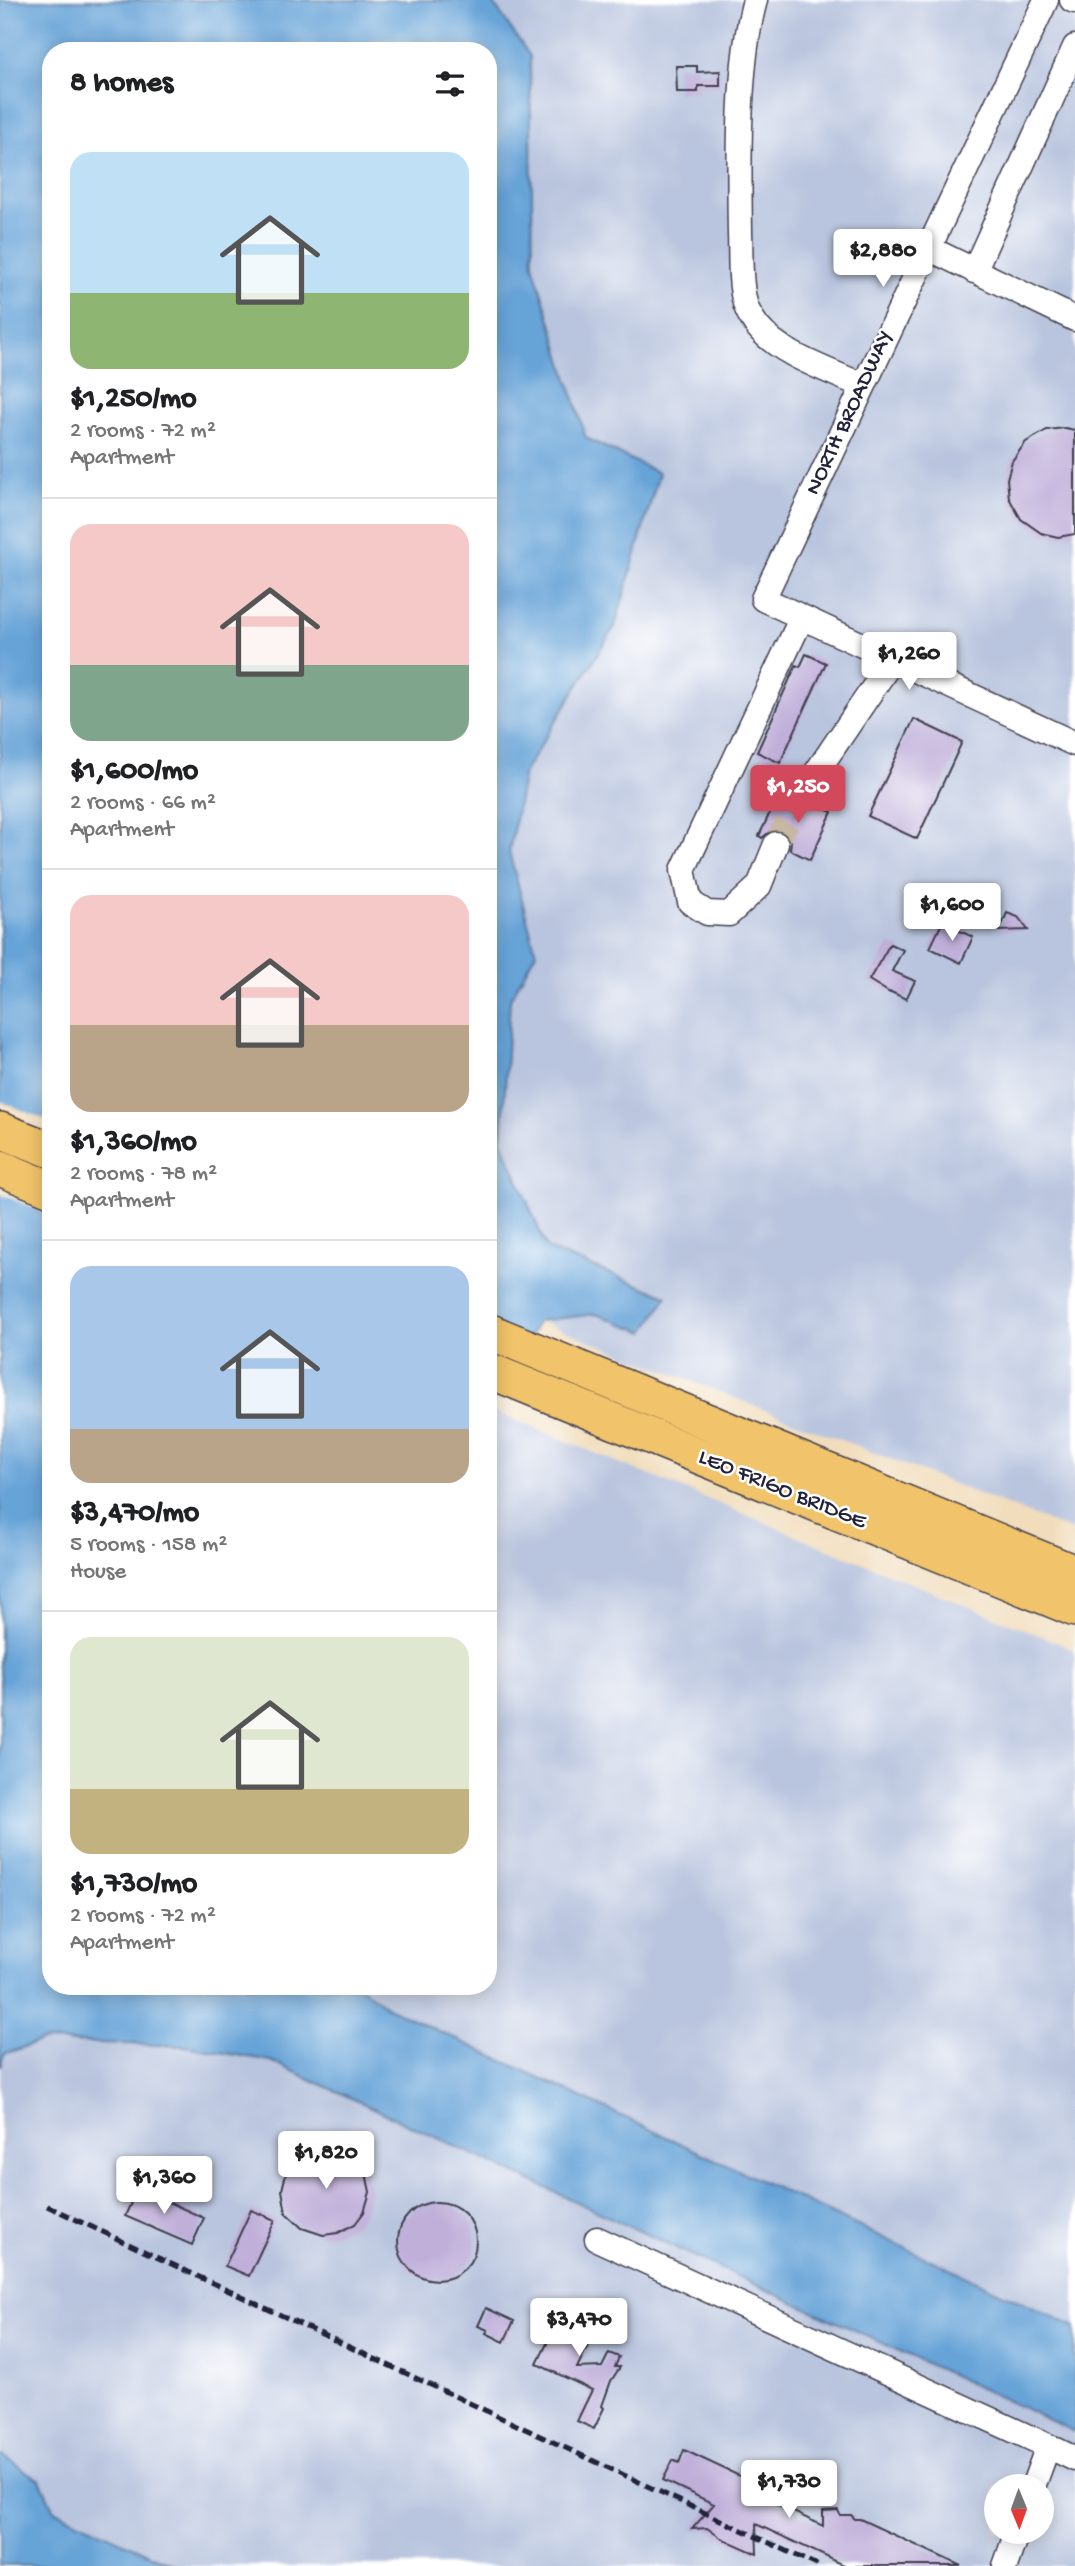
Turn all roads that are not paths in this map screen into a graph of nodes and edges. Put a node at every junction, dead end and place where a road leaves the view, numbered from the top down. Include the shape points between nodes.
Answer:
1 (755, 0) edge
2 (1046, 0) edge
3 (1075, 47) edge
4 (928, 248) junction
5 (974, 271) junction
6 (1075, 319) edge
7 (863, 386) junction
8 (802, 617) junction
9 (893, 659) junction
10 (1075, 744) edge
11 (799, 798) tunnel mouth
12 (776, 844) tunnel mouth
13 (0, 1130) edge
14 (42, 1146) edge
15 (0, 1168) edge
16 (42, 1185) edge
17 (497, 1335) edge
18 (497, 1374) edge
19 (1075, 1573) edge
20 (1075, 1609) edge
21 (597, 2239) dead end
22 (1048, 2446) junction
23 (1075, 2459) edge
24 (1038, 2474) edge
25 (1013, 2544) edge
26 (1005, 2566) edge

1 - 7 street via 742,101 740,208 745,305 757,326 779,347
2 - 4 street, NORTH BROADWAY
3 - 5 street
4 - 5 street
4 - 7 street, NORTH BROADWAY
5 - 6 street
7 - 8 street, NORTH BROADWAY via 763,599
8 - 9 street
8 - 12 street via 683,870 690,902 707,913 729,914 759,886
9 - 10 street
9 - 11 street
13 - 14 highway
15 - 16 highway
17 - 19 highway
18 - 20 highway, LEO FRIGO BRIDGE
21 - 22 street
22 - 23 street
22 - 24 street
25 - 26 street

